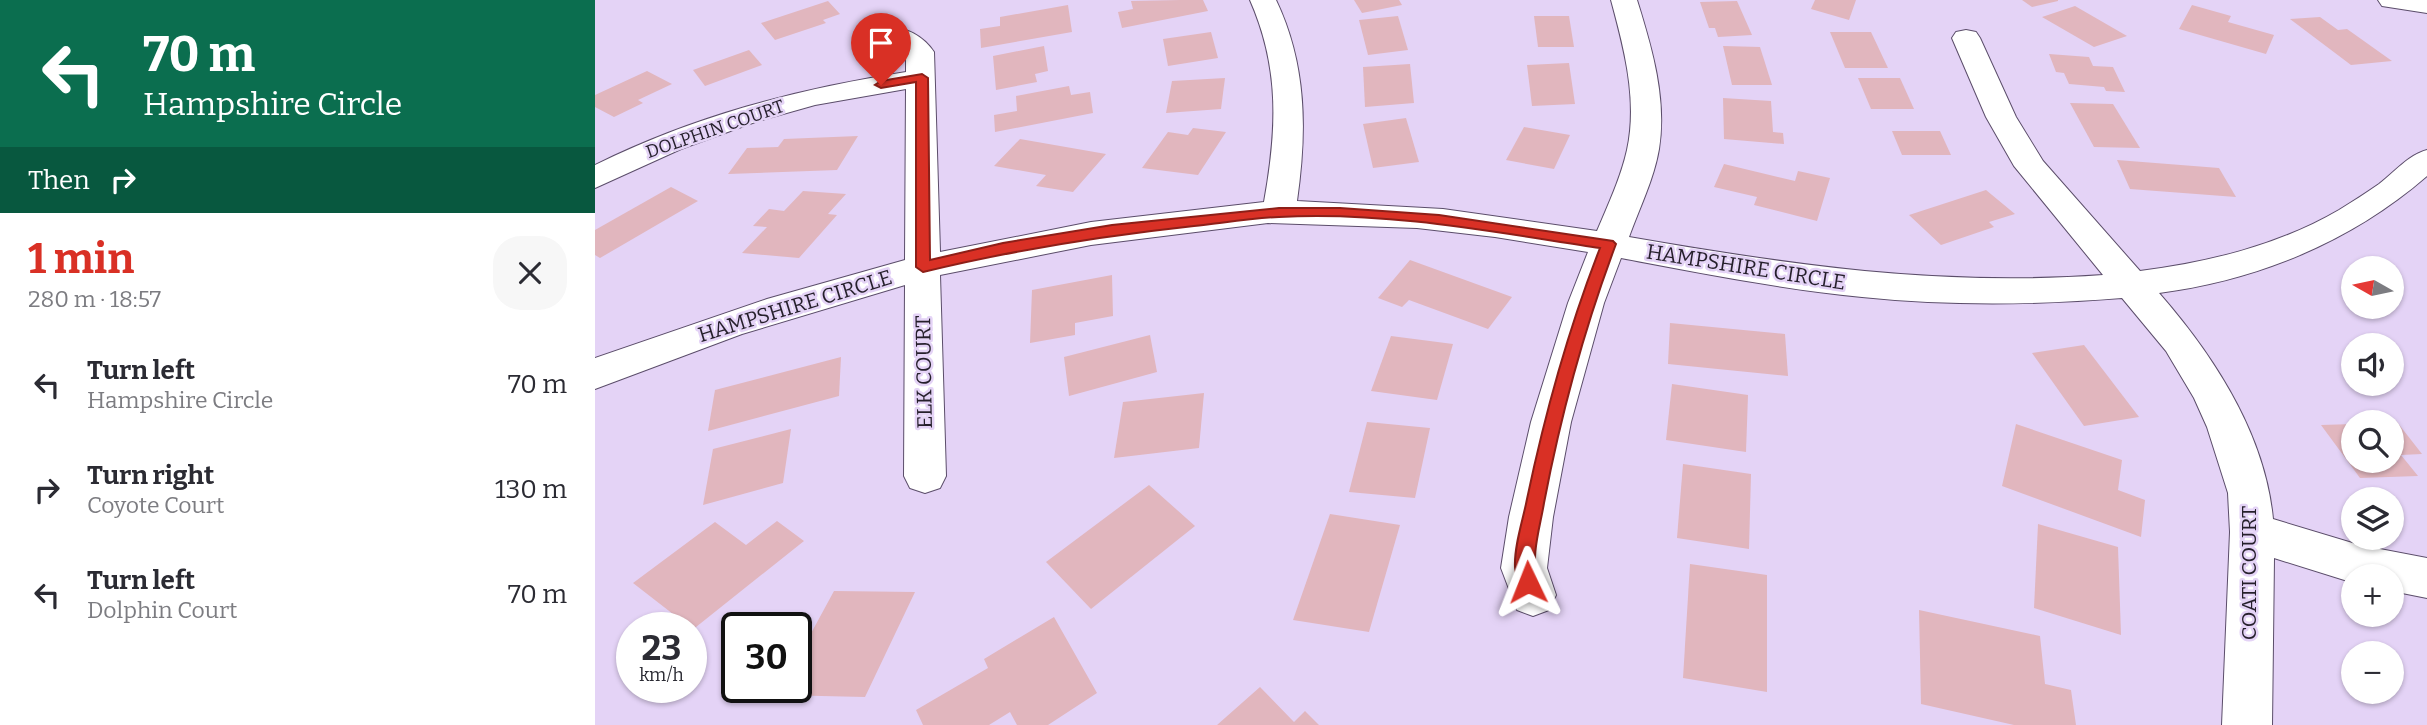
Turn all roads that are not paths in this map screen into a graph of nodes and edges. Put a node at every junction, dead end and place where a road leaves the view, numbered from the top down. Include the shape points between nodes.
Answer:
1 (1263, 0) edge
2 (1624, 0) edge
3 (2391, 0) edge
4 (2427, 5) edge
5 (897, 35) dead end
6 (1966, 38) dead end
7 (922, 78) junction
8 (2427, 160) edge
9 (595, 177) edge
10 (1279, 212) junction
11 (1608, 244) junction
12 (923, 267) junction
13 (2133, 286) junction
14 (595, 374) edge
15 (925, 476) dead end
16 (2252, 533) junction
17 (2427, 578) edge
18 (1533, 595) dead end
19 (2247, 725) edge

1 - 10 street via 1281,41 1289,82 1288,143
2 - 11 street via 1647,106 1643,150
3 - 4 street
5 - 7 street, ELK COURT via 920,52
6 - 13 street, COATI COURT via 2029,166
7 - 9 street, DOLPHIN COURT via 745,115
7 - 12 street, ELK COURT
8 - 13 street, HAMPSHIRE CIRCLE via 2394,190 2348,221 2305,242 2264,258
10 - 11 street, HAMPSHIRE CIRCLE via 1439,219
10 - 12 street, HAMPSHIRE CIRCLE via 1112,230
11 - 13 street, HAMPSHIRE CIRCLE via 1773,273 1908,289 2021,292
11 - 18 street via 1551,422 1524,568
12 - 14 street, HAMPSHIRE CIRCLE via 800,301
12 - 15 street, ELK COURT
13 - 16 street, COATI COURT via 2179,341 2212,394 2239,457 2249,493
16 - 17 street via 2359,565
16 - 19 street, COATI COURT

